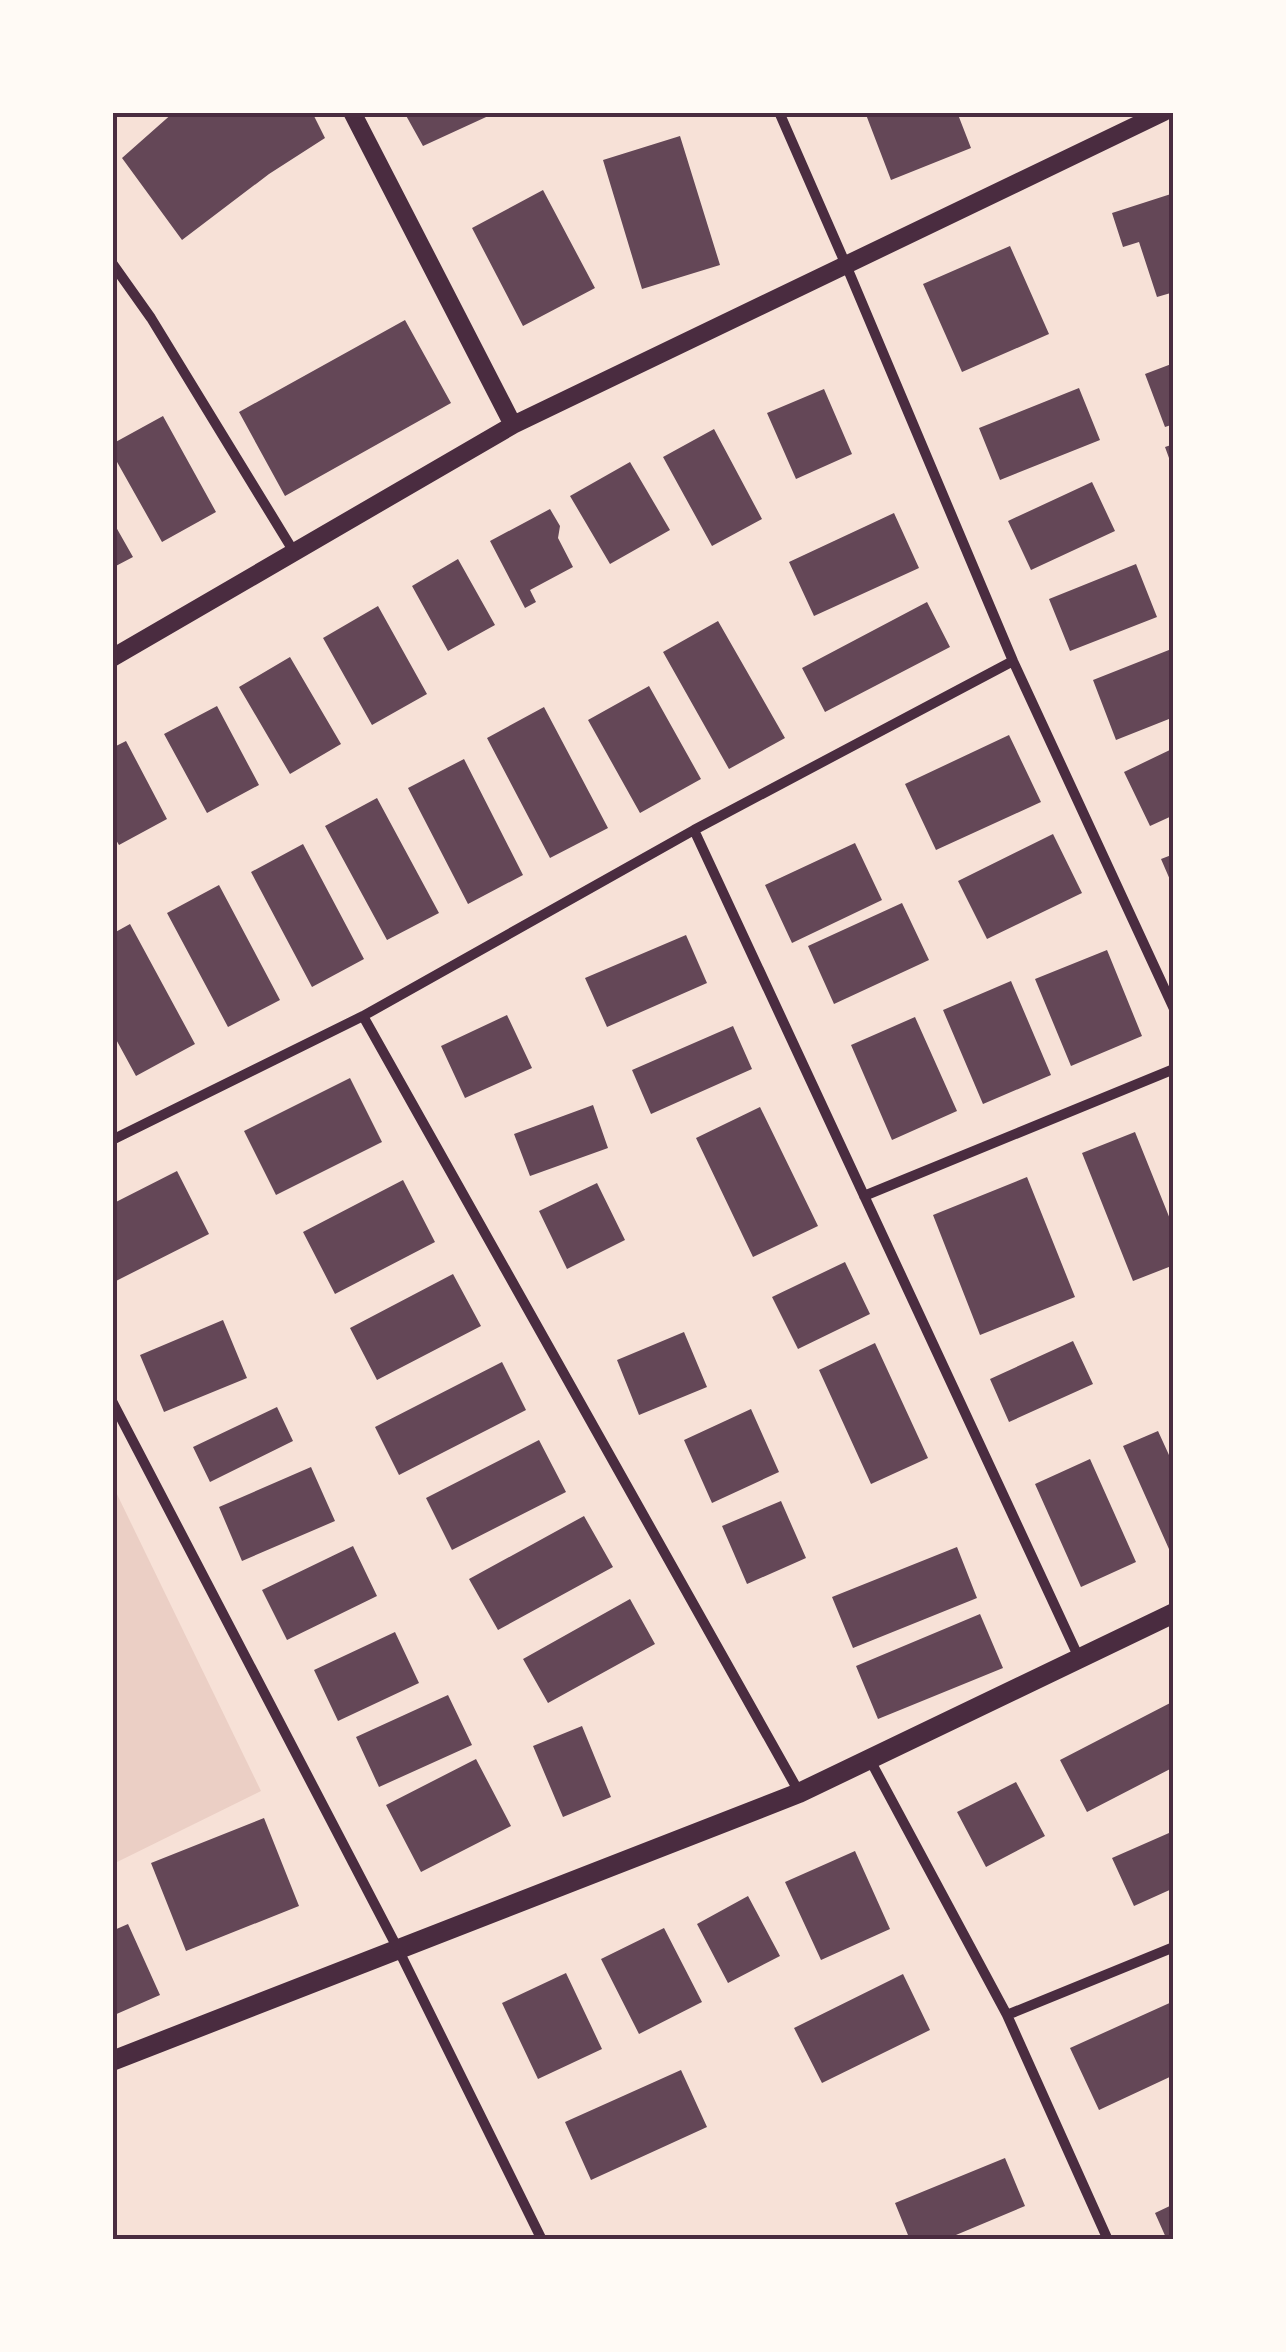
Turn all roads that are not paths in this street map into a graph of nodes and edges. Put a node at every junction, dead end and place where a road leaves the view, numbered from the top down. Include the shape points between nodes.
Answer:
1 (352, 112) edge
2 (778, 112) edge
3 (1164, 112) edge
4 (112, 263) edge
5 (846, 265) junction
6 (513, 425) junction
7 (294, 552) junction
8 (112, 658) edge
9 (1012, 661) junction
10 (694, 830) junction
11 (1174, 1009) edge
12 (363, 1016) junction
13 (1174, 1069) edge
14 (112, 1140) edge
15 (864, 1196) junction
16 (112, 1401) edge
17 (1174, 1613) edge
18 (1080, 1660) junction
19 (870, 1760) junction
20 (799, 1793) junction
21 (1174, 1948) edge
22 (399, 1952) junction
23 (1007, 2015) junction
24 (112, 2061) edge
25 (542, 2240) edge
26 (1108, 2240) edge

1 - 6 street
2 - 5 street
3 - 5 street
4 - 7 street
5 - 6 street
5 - 9 street
6 - 7 street
7 - 8 street
9 - 10 street
9 - 11 street
10 - 12 street
10 - 15 street
12 - 14 street
12 - 20 street
13 - 15 street
15 - 18 street
16 - 22 street
17 - 18 main road
18 - 19 main road
19 - 20 main road
19 - 23 street
20 - 22 main road
21 - 23 street
22 - 24 main road
22 - 25 street
23 - 26 street

